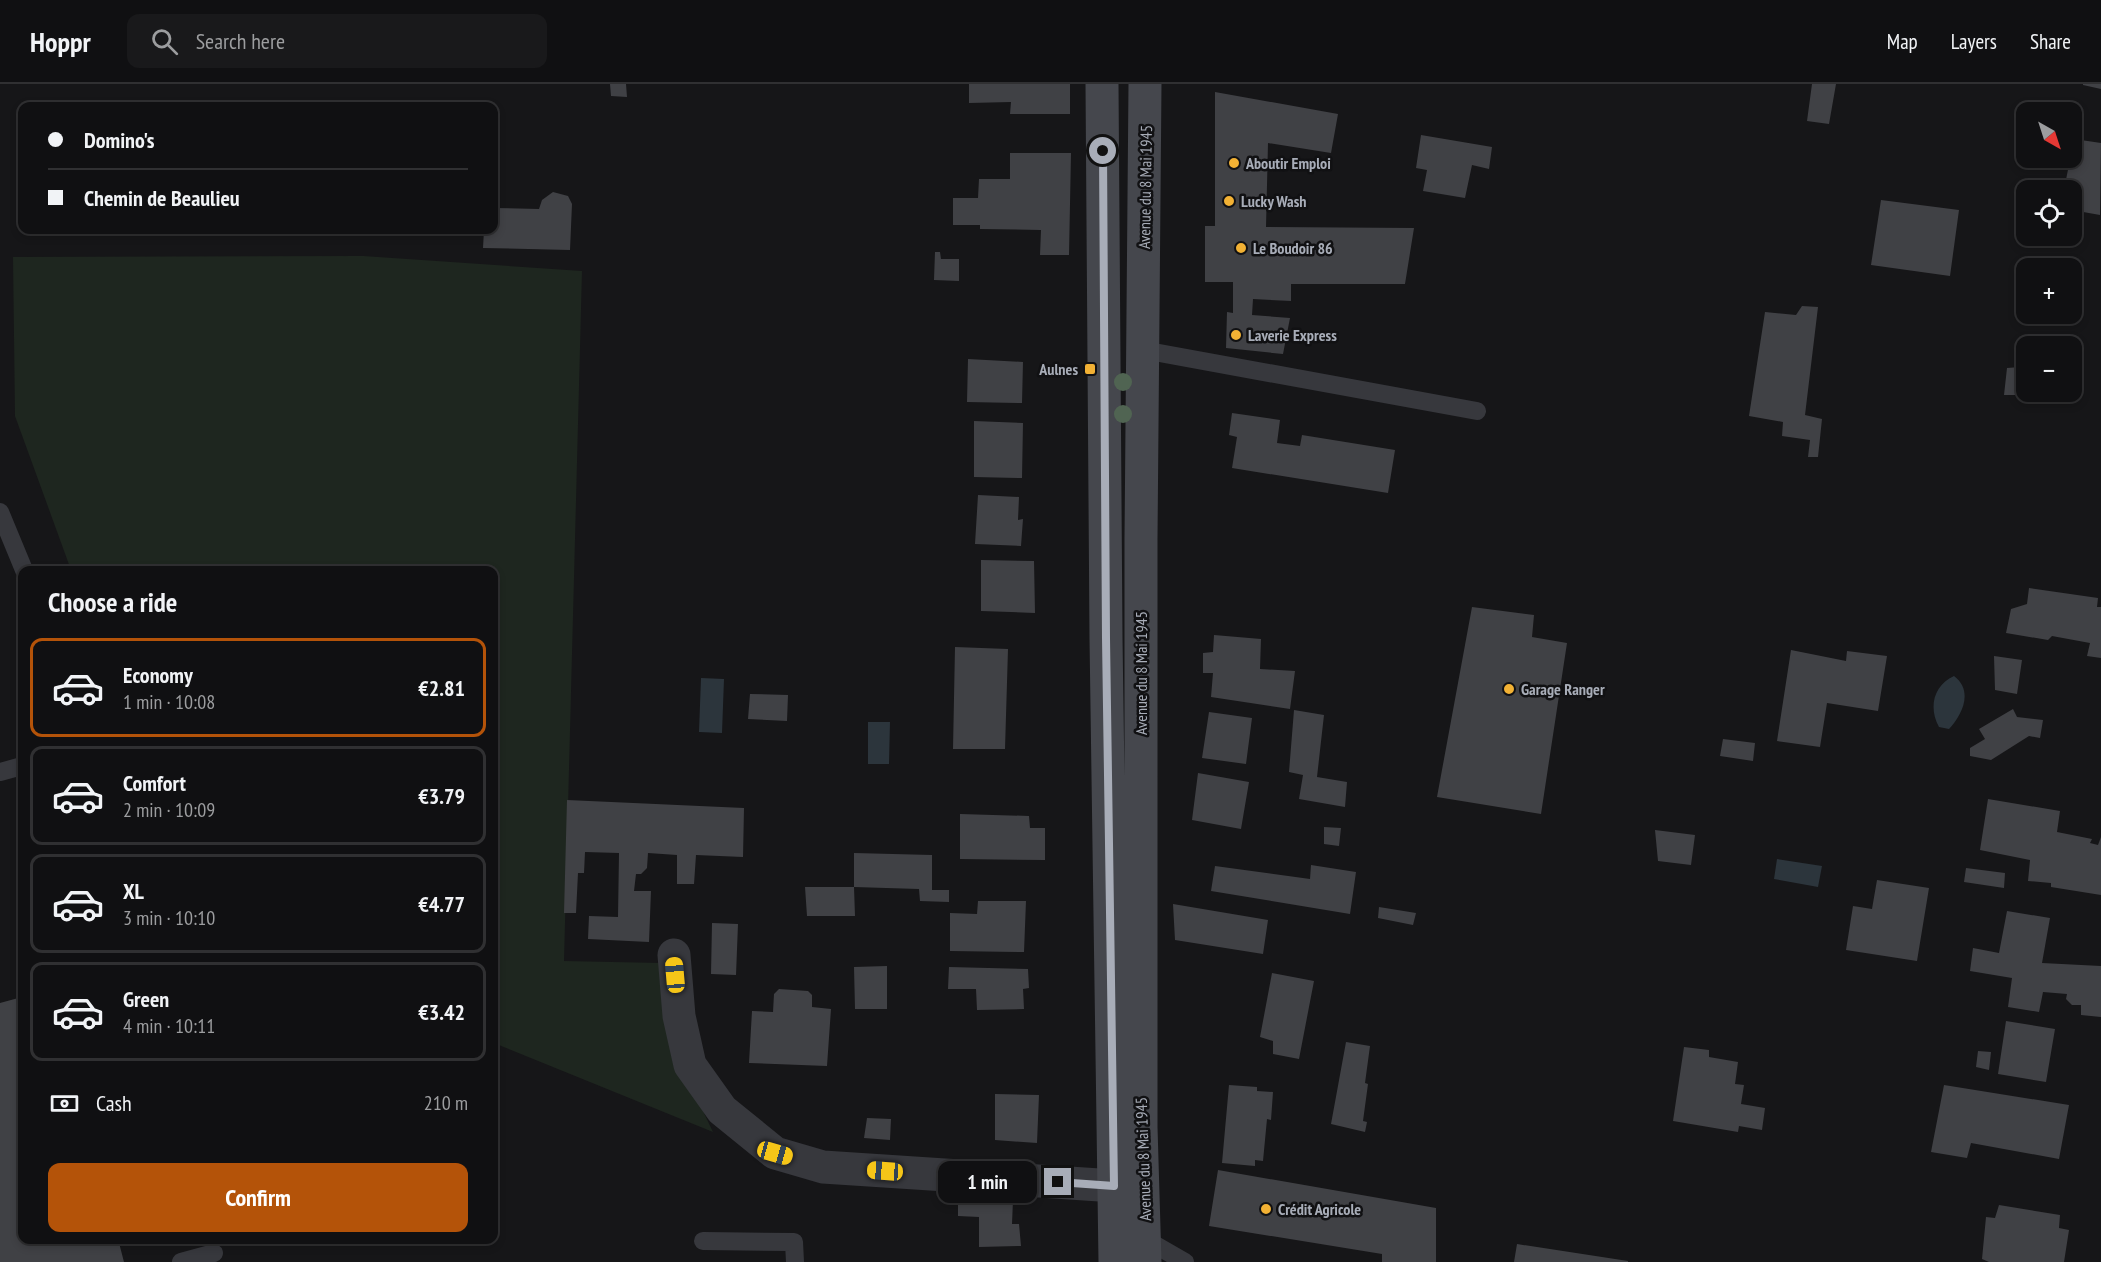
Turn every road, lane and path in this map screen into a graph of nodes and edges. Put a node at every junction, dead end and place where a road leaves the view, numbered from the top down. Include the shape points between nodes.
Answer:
1 (1102, 84) edge
2 (1145, 84) edge
3 (1143, 350) junction
4 (1477, 411) dead end
5 (0, 512) edge
6 (22, 566) edge
7 (18, 767) edge
8 (0, 772) edge
9 (674, 955) dead end
10 (1114, 1186) junction
11 (703, 1241) dead end
12 (1145, 1250) edge
13 (214, 1251) edge
14 (181, 1262) edge
15 (795, 1262) edge
16 (1115, 1262) edge
17 (1185, 1262) edge

1 - 10 main road, Avenue du 8 Mai 1945
2 - 3 main road, Avenue du 8 Mai 1945
3 - 4 lane
3 - 12 main road, Avenue du 8 Mai 1945 via 1141,1089
5 - 6 lane
7 - 8 lane
9 - 10 street via 679,1016 690,1065 722,1110 775,1153 823,1167
10 - 16 main road, Avenue du 8 Mai 1945
11 - 15 lane via 794,1242
12 - 17 lane
13 - 14 lane

